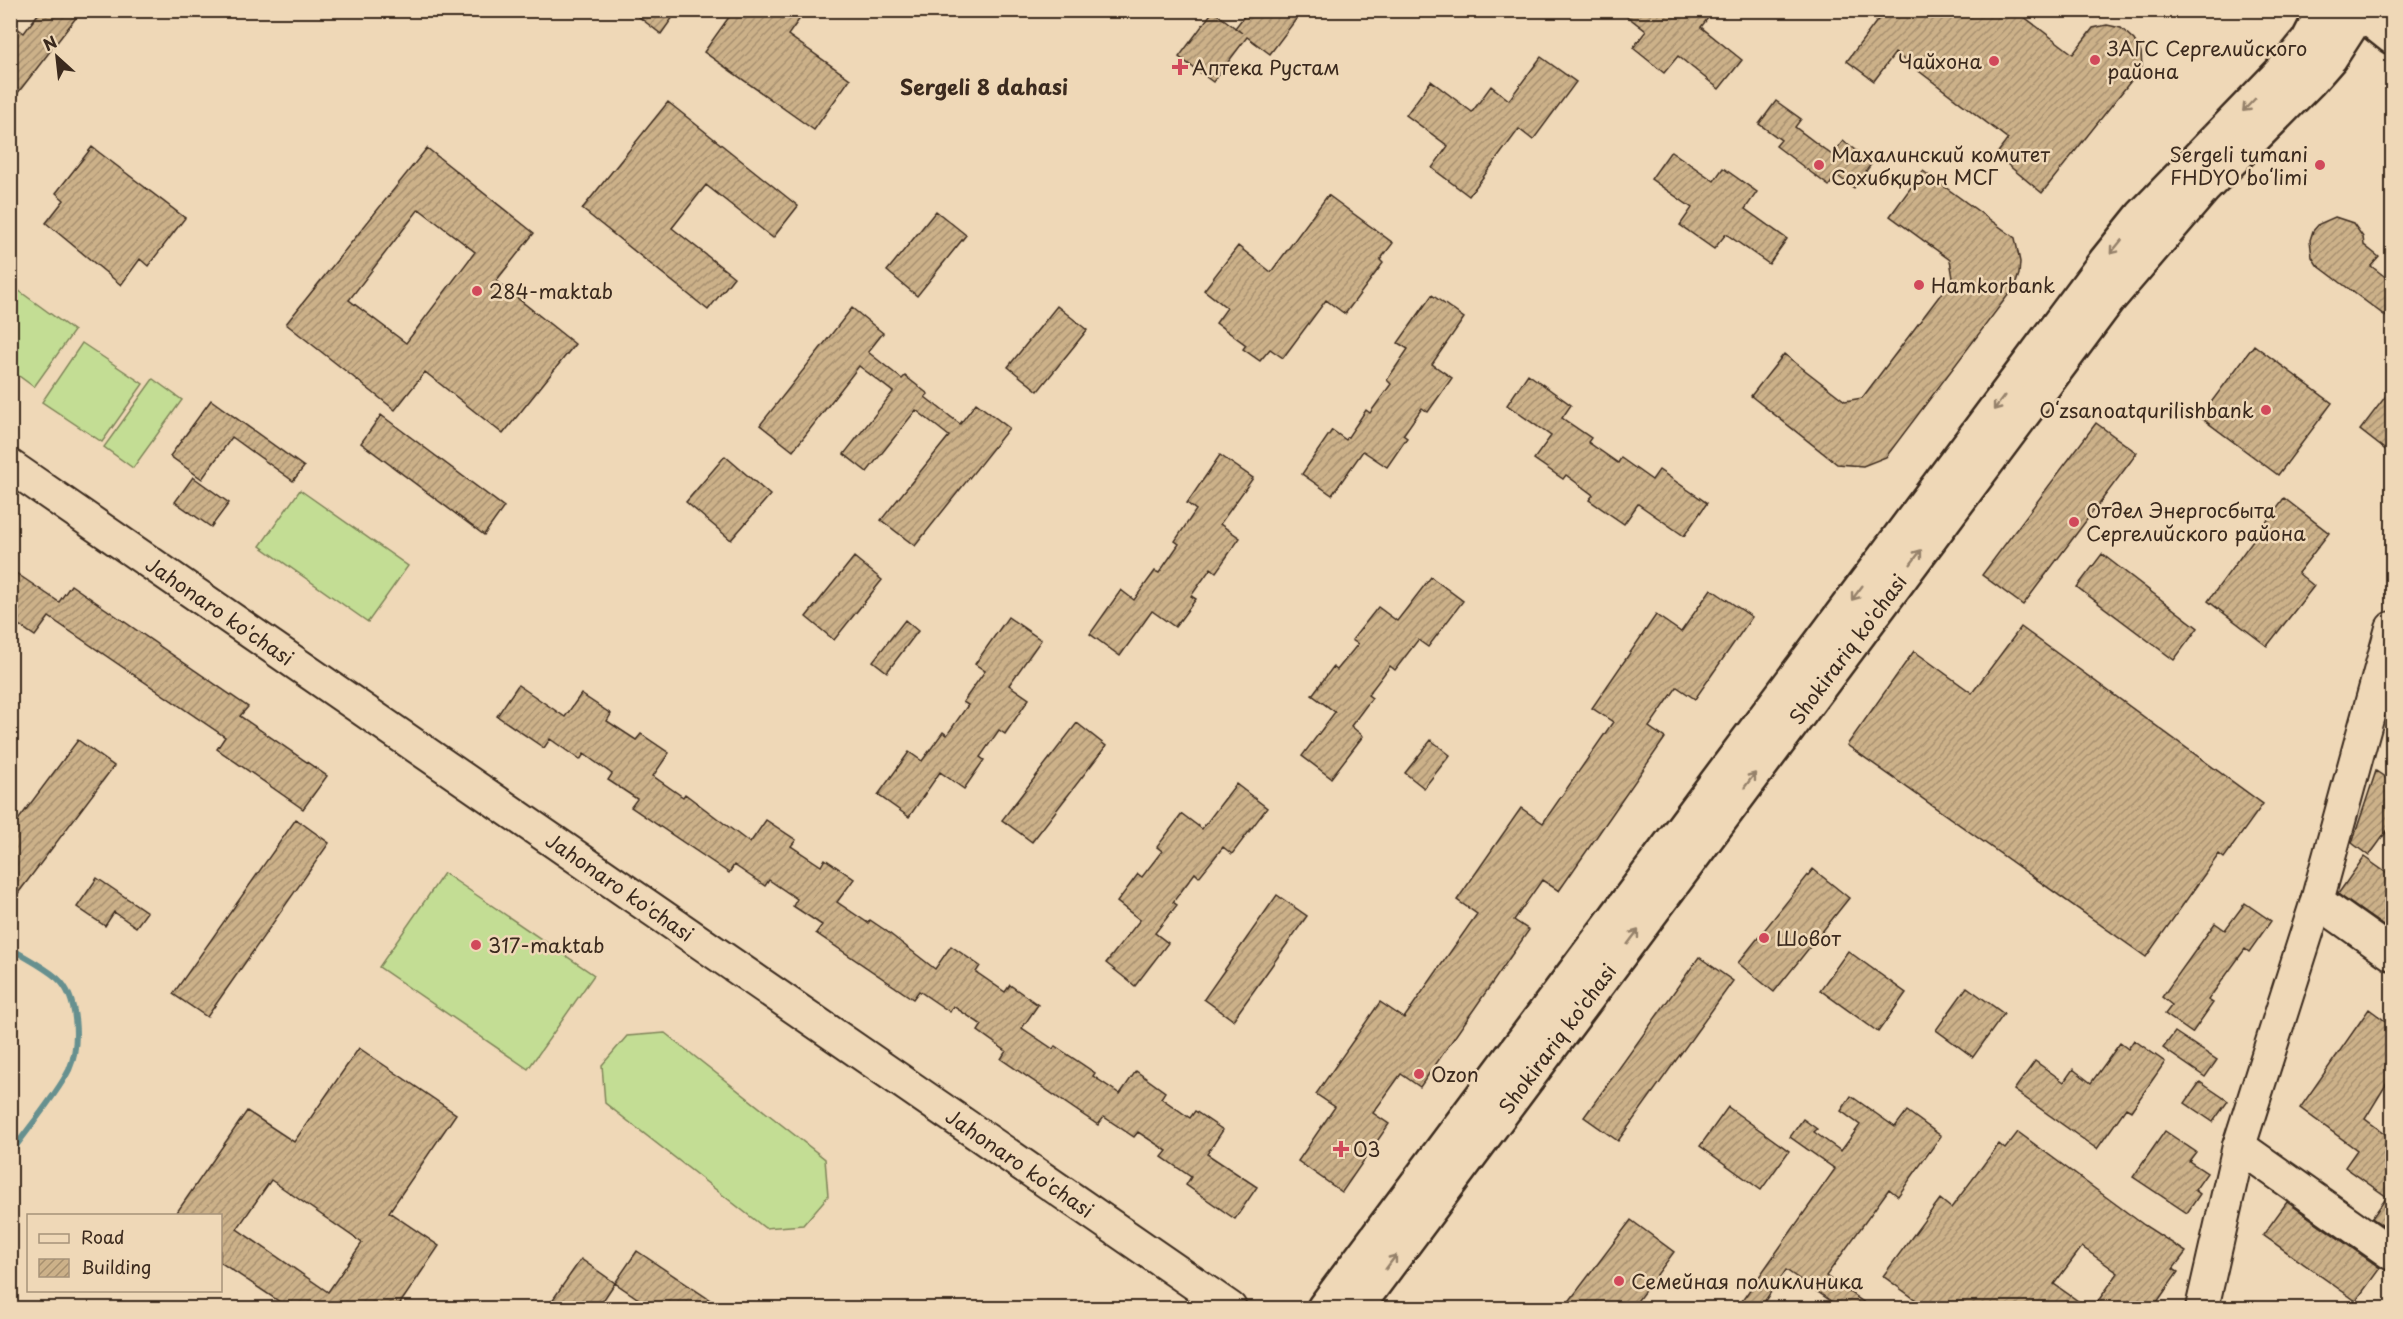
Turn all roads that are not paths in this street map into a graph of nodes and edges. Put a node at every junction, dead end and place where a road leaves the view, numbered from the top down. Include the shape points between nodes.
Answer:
1 (2324, 10) edge
2 (2360, 11) edge
3 (2392, 37) edge
4 (10, 466) edge
5 (2392, 628) edge
6 (2389, 661) edge
7 (2317, 901) junction
8 (2392, 954) edge
9 (2239, 1146) junction
10 (2392, 1254) edge
11 (1230, 1308) edge
12 (1324, 1308) edge
13 (1356, 1308) edge
14 (2202, 1308) edge

1 -> 12 main road, Shokirariq ko'chasi via 2308,41 2290,63 2142,216 2104,262
2 - 3 main road
13 -> 2 main road, Shokirariq ko'chasi via 2108,300 2203,189 2309,82
4 - 11 street, Jahonaro ko'chasi
5 - 6 street
6 - 7 street
7 - 8 street
7 - 9 street
9 - 10 street
9 - 14 street

